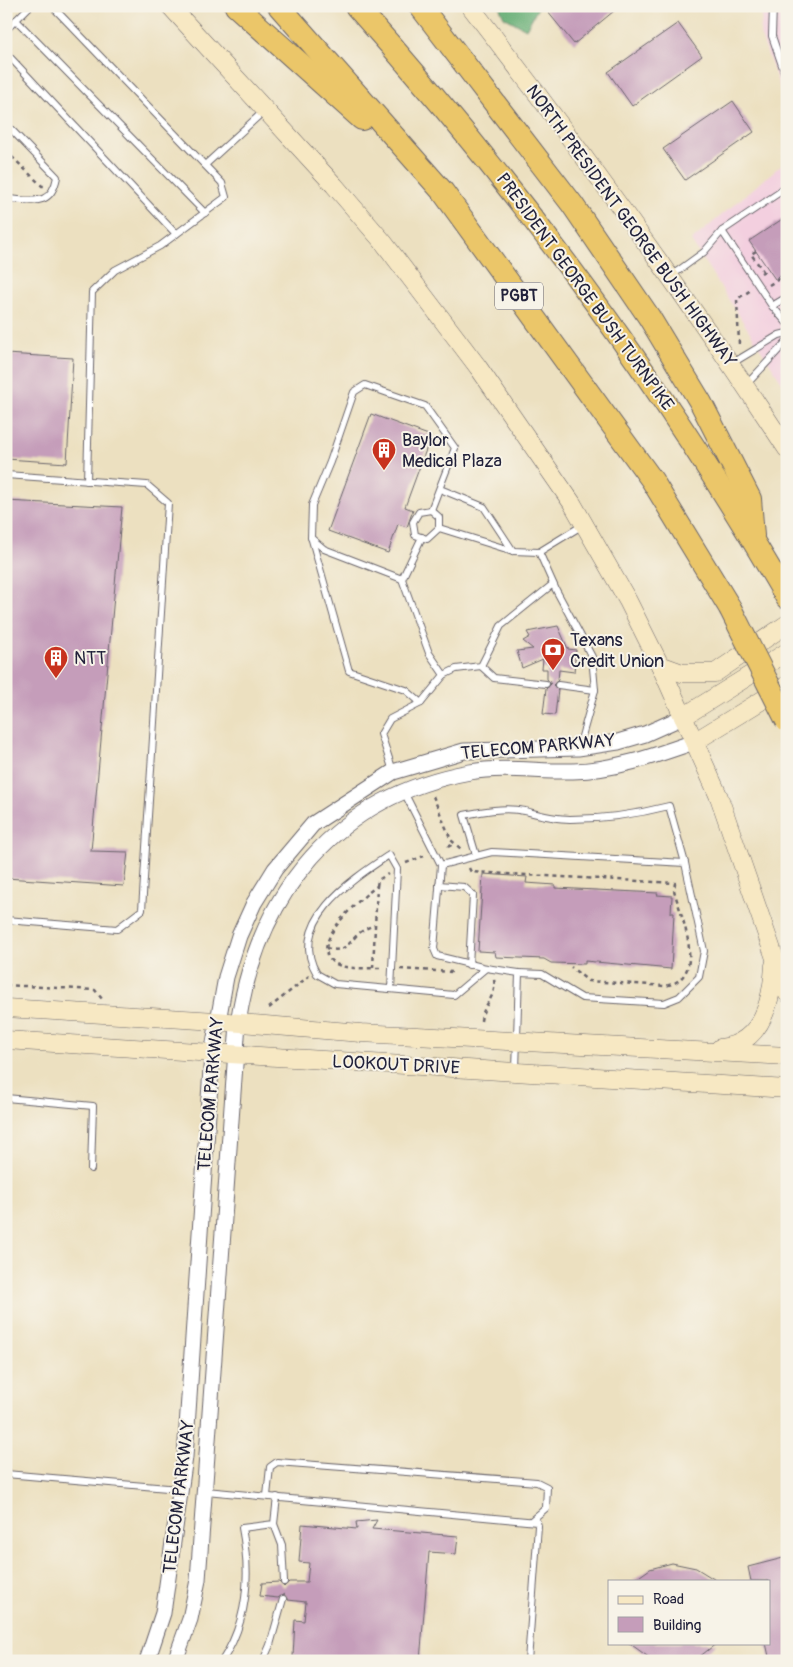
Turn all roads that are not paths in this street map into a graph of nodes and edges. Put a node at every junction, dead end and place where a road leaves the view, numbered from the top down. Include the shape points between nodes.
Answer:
1 (30, 6) edge
2 (52, 6) edge
3 (170, 6) edge
4 (236, 6) edge
5 (279, 6) edge
6 (356, 6) edge
7 (420, 6) edge
8 (470, 6) edge
9 (773, 6) edge
10 (16, 20) junction
11 (6, 30) edge
12 (6, 53) edge
13 (787, 80) edge
14 (265, 110) junction
15 (6, 124) edge
16 (205, 165) junction
17 (787, 184) edge
18 (443, 192) junction
19 (6, 198) edge
20 (205, 213) junction
21 (722, 231) junction
22 (176, 234) junction
23 (669, 277) junction
24 (787, 297) edge
25 (772, 306) junction
26 (787, 323) edge
27 (787, 333) edge
28 (787, 341) edge
29 (730, 364) junction
30 (746, 386) junction
31 (787, 449) edge
32 (6, 475) edge
33 (87, 481) junction
34 (440, 489) junction
35 (431, 510) junction
36 (584, 524) junction
37 (439, 528) junction
38 (422, 537) junction
39 (311, 538) junction
40 (753, 540) junction
41 (513, 551) junction
42 (539, 552) junction
43 (402, 579) junction
44 (553, 584) junction
45 (782, 590) edge
46 (787, 624) edge
47 (787, 652) edge
48 (660, 665) junction
49 (481, 666) junction
50 (444, 675) junction
51 (546, 684) dead end
52 (558, 685) dead end
53 (787, 685) edge
54 (595, 690) junction
55 (421, 703) junction
56 (683, 717) junction
57 (787, 721) edge
58 (694, 742) junction
59 (578, 748) junction
60 (393, 772) junction
61 (402, 791) junction
62 (476, 855) junction
63 (685, 863) junction
64 (440, 865) junction
65 (439, 885) junction
66 (6, 920) edge
67 (775, 960) junction
68 (469, 965) junction
69 (486, 968) junction
70 (519, 973) junction
71 (391, 989) junction
72 (787, 993) edge
73 (6, 1008) edge
74 (60, 1012) junction
75 (6, 1019) edge
76 (216, 1021) junction
77 (238, 1023) junction
78 (6, 1040) edge
79 (516, 1040) junction
80 (693, 1051) junction
81 (212, 1054) junction
82 (236, 1056) junction
83 (787, 1056) edge
84 (516, 1072) junction
85 (787, 1089) edge
86 (6, 1098) edge
87 (91, 1169) dead end
88 (6, 1474) edge
89 (180, 1489) junction
90 (206, 1491) junction
91 (267, 1496) junction
92 (277, 1497) junction
93 (532, 1520) junction
94 (274, 1524) junction
95 (284, 1582) dead end
96 (283, 1599) dead end
97 (147, 1661) edge
98 (175, 1661) edge
99 (222, 1661) edge
100 (263, 1661) edge
101 (528, 1661) edge

1 - 10 lane
2 - 16 lane
3 - 14 main road
4 - 18 highway
5 - 18 highway, PGBT
6 - 40 highway, PRESIDENT GEORGE BUSH TURNPIKE via 478,147 579,279 682,426
7 - 40 highway via 572,204 649,317 701,403 750,499
8 - 23 main road, NORTH PRESIDENT GEORGE BUSH HIGHWAY via 577,147
9 - 13 lane via 772,36
10 - 11 lane
10 - 20 lane
12 - 22 lane
14 - 16 lane
14 - 36 main road via 384,243 478,367
15 - 19 lane via 57,177 51,196 44,200
16 - 20 lane via 222,183 226,197
17 - 21 lane
18 - 57 highway, PGBT, bridge via 652,480 730,608
20 - 22 lane
21 - 23 lane via 704,252
21 - 25 lane
22 - 33 lane via 115,270 92,292
23 - 29 main road, NORTH PRESIDENT GEORGE BUSH HIGHWAY
24 - 25 lane
25 - 26 lane
27 - 29 lane
28 - 30 lane
29 - 30 main road, NORTH PRESIDENT GEORGE BUSH HIGHWAY
30 - 31 main road, NORTH PRESIDENT GEORGE BUSH HIGHWAY
32 - 33 lane
33 - 66 lane via 147,485 168,503 142,910 117,929
34 - 35 lane
34 - 39 lane via 454,448 438,422 425,406 365,385 354,392 312,505
34 - 41 lane via 484,507
35 - 37 lane via 439,517
35 - 38 lane via 419,512 413,522 416,535
36 - 42 lane
36 - 48 main road via 627,597
37 - 38 lane via 427,539
37 - 41 lane
38 - 43 lane
39 - 43 lane via 324,550
39 - 55 lane via 349,671 406,690
40 - 45 highway, PRESIDENT GEORGE BUSH TURNPIKE
41 - 42 lane
42 - 44 lane
43 - 50 lane via 428,653
44 - 49 lane via 501,626
44 - 54 lane via 592,657
46 - 48 main road via 714,672 682,673
47 - 56 main road, TELECOM PARKWAY
48 - 56 main road
49 - 50 lane via 456,669
49 - 51 lane via 494,678
50 - 55 lane
52 - 54 lane
53 - 58 main road, TELECOM PARKWAY
54 - 59 lane
55 - 60 lane via 390,718 381,734
56 - 58 main road
56 - 59 street, TELECOM PARKWAY via 627,740
58 - 61 street, TELECOM PARKWAY via 638,762 605,768 472,772
58 - 67 main road via 719,797
59 - 60 street, TELECOM PARKWAY via 464,751
60 - 61 street
60 - 76 street, TELECOM PARKWAY via 313,824 275,869 239,936
61 - 64 lane
61 - 77 street, TELECOM PARKWAY via 339,831 310,859 269,917 247,980
62 - 63 lane via 492,852
62 - 63 lane via 464,815 493,809 570,819 669,806
62 - 64 lane
63 - 70 lane via 704,951 699,977 680,997 664,1003 582,998 542,974
64 - 65 lane
65 - 68 lane via 434,949 437,956
65 - 68 lane via 464,887 473,895
67 - 72 main road
67 - 80 main road via 768,1004 758,1026 738,1044
68 - 69 lane
69 - 70 lane
69 - 71 lane via 454,995
70 - 79 lane
71 - 71 lane via 335,984 317,974 310,954 310,940 318,918 335,896 348,882 389,855 396,869
73 - 74 main road, LOOKOUT DRIVE
74 - 75 main road
74 - 76 main road, LOOKOUT DRIVE
76 - 77 main road, LOOKOUT DRIVE
76 - 81 street, TELECOM PARKWAY
77 - 79 main road, LOOKOUT DRIVE
77 - 82 street, TELECOM PARKWAY
78 - 81 main road, LOOKOUT DRIVE
79 - 80 main road, LOOKOUT DRIVE
79 - 84 lane
80 - 83 main road, LOOKOUT DRIVE
81 - 82 main road, LOOKOUT DRIVE
81 - 89 street, TELECOM PARKWAY via 190,1408
82 - 84 main road, LOOKOUT DRIVE
82 - 90 street, TELECOM PARKWAY
84 - 85 main road, LOOKOUT DRIVE
86 - 87 lane via 93,1106
88 - 89 lane
89 - 90 street
89 - 97 street, TELECOM PARKWAY via 163,1613
90 - 91 lane
90 - 98 street, TELECOM PARKWAY via 198,1580 190,1619
91 - 92 lane
91 - 93 lane via 270,1467 277,1462 537,1482 547,1487 546,1508
92 - 93 lane
92 - 94 lane
93 - 101 lane via 538,1526
94 - 95 lane via 282,1545
94 - 99 lane via 242,1528 247,1565 246,1593 234,1642
96 - 100 lane

